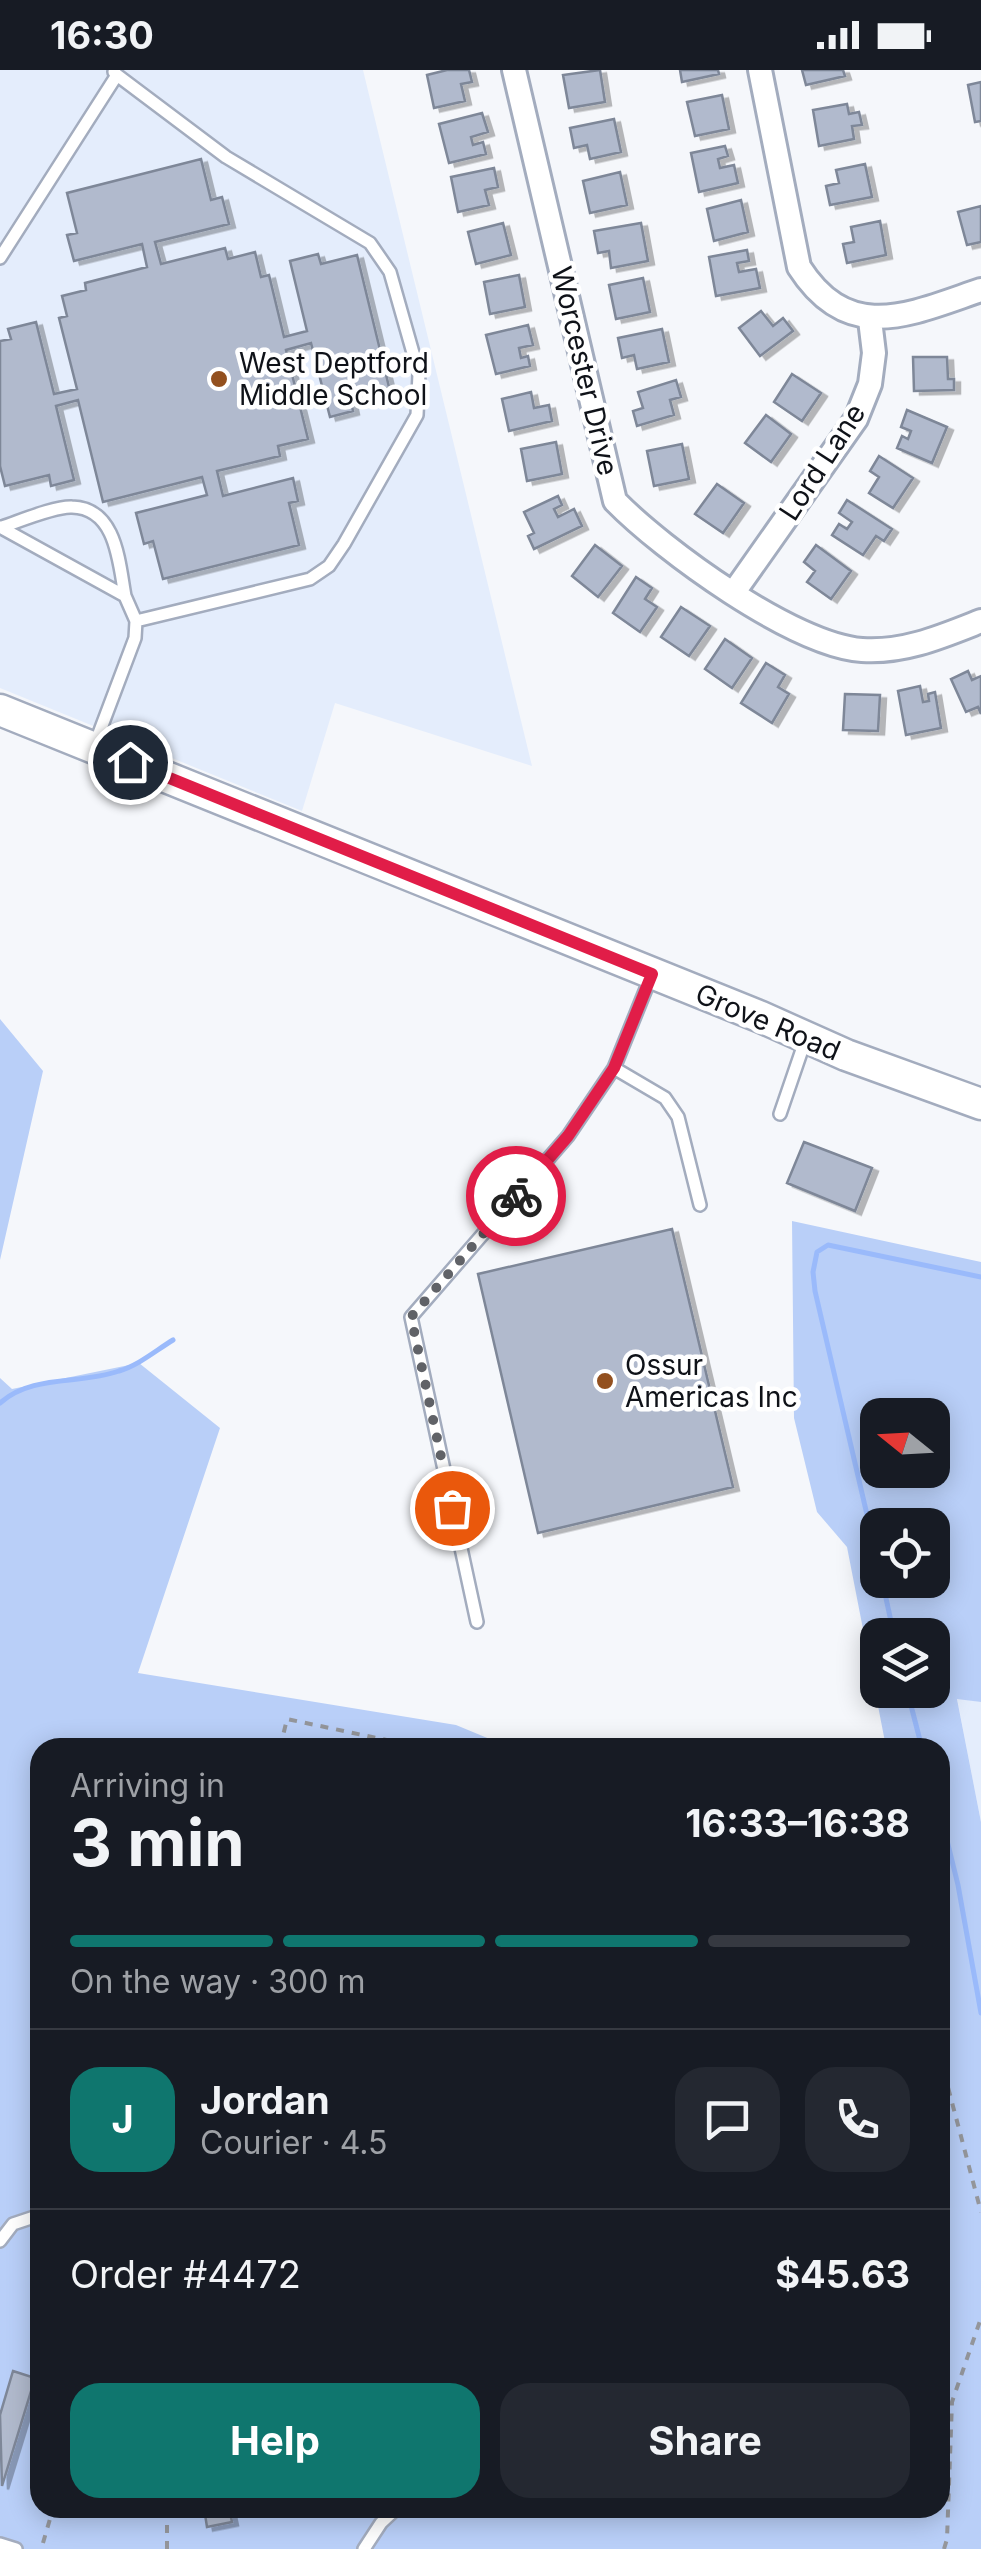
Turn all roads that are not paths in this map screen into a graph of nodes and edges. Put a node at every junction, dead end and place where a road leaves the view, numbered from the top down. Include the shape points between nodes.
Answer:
1 (514, 70) edge
2 (760, 70) edge
3 (114, 72) edge
4 (0, 258) edge
5 (981, 290) edge
6 (870, 320) junction
7 (1, 526) edge
8 (734, 592) junction
9 (125, 596) junction
10 (136, 620) junction
11 (981, 621) edge
12 (0, 710) edge
13 (94, 748) junction
14 (652, 974) junction
15 (806, 1038) junction
16 (614, 1068) junction
17 (981, 1104) edge
18 (780, 1114) dead end
19 (700, 1205) dead end
20 (477, 1622) dead end
21 (30, 2218) edge
22 (0, 2241) edge
23 (387, 2518) edge
24 (0, 2544) edge
25 (16, 2549) edge
26 (364, 2549) edge

1 - 8 street, Worcester Drive via 615,501 644,530
2 - 6 street via 799,267 828,301
3 - 4 lane
3 - 10 lane via 226,157 370,243 390,272 419,374 416,415 328,566 310,579
5 - 6 street via 908,315
6 - 8 street, Lord Lane via 870,384 856,419
7 - 9 lane
7 - 9 lane via 72,507 100,519 116,544
8 - 11 street, Worcester Drive via 780,623 860,650 898,649
9 - 10 lane
10 - 13 lane
12 - 13 main road, Grove Road
13 - 14 main road, Grove Road
14 - 15 main road, Grove Road
14 - 16 lane
15 - 17 main road, Grove Road
15 - 18 lane
16 - 19 lane via 665,1098 678,1117
16 - 20 lane via 568,1136 411,1317
21 - 22 lane via 13,2224
23 - 26 lane
24 - 25 lane

